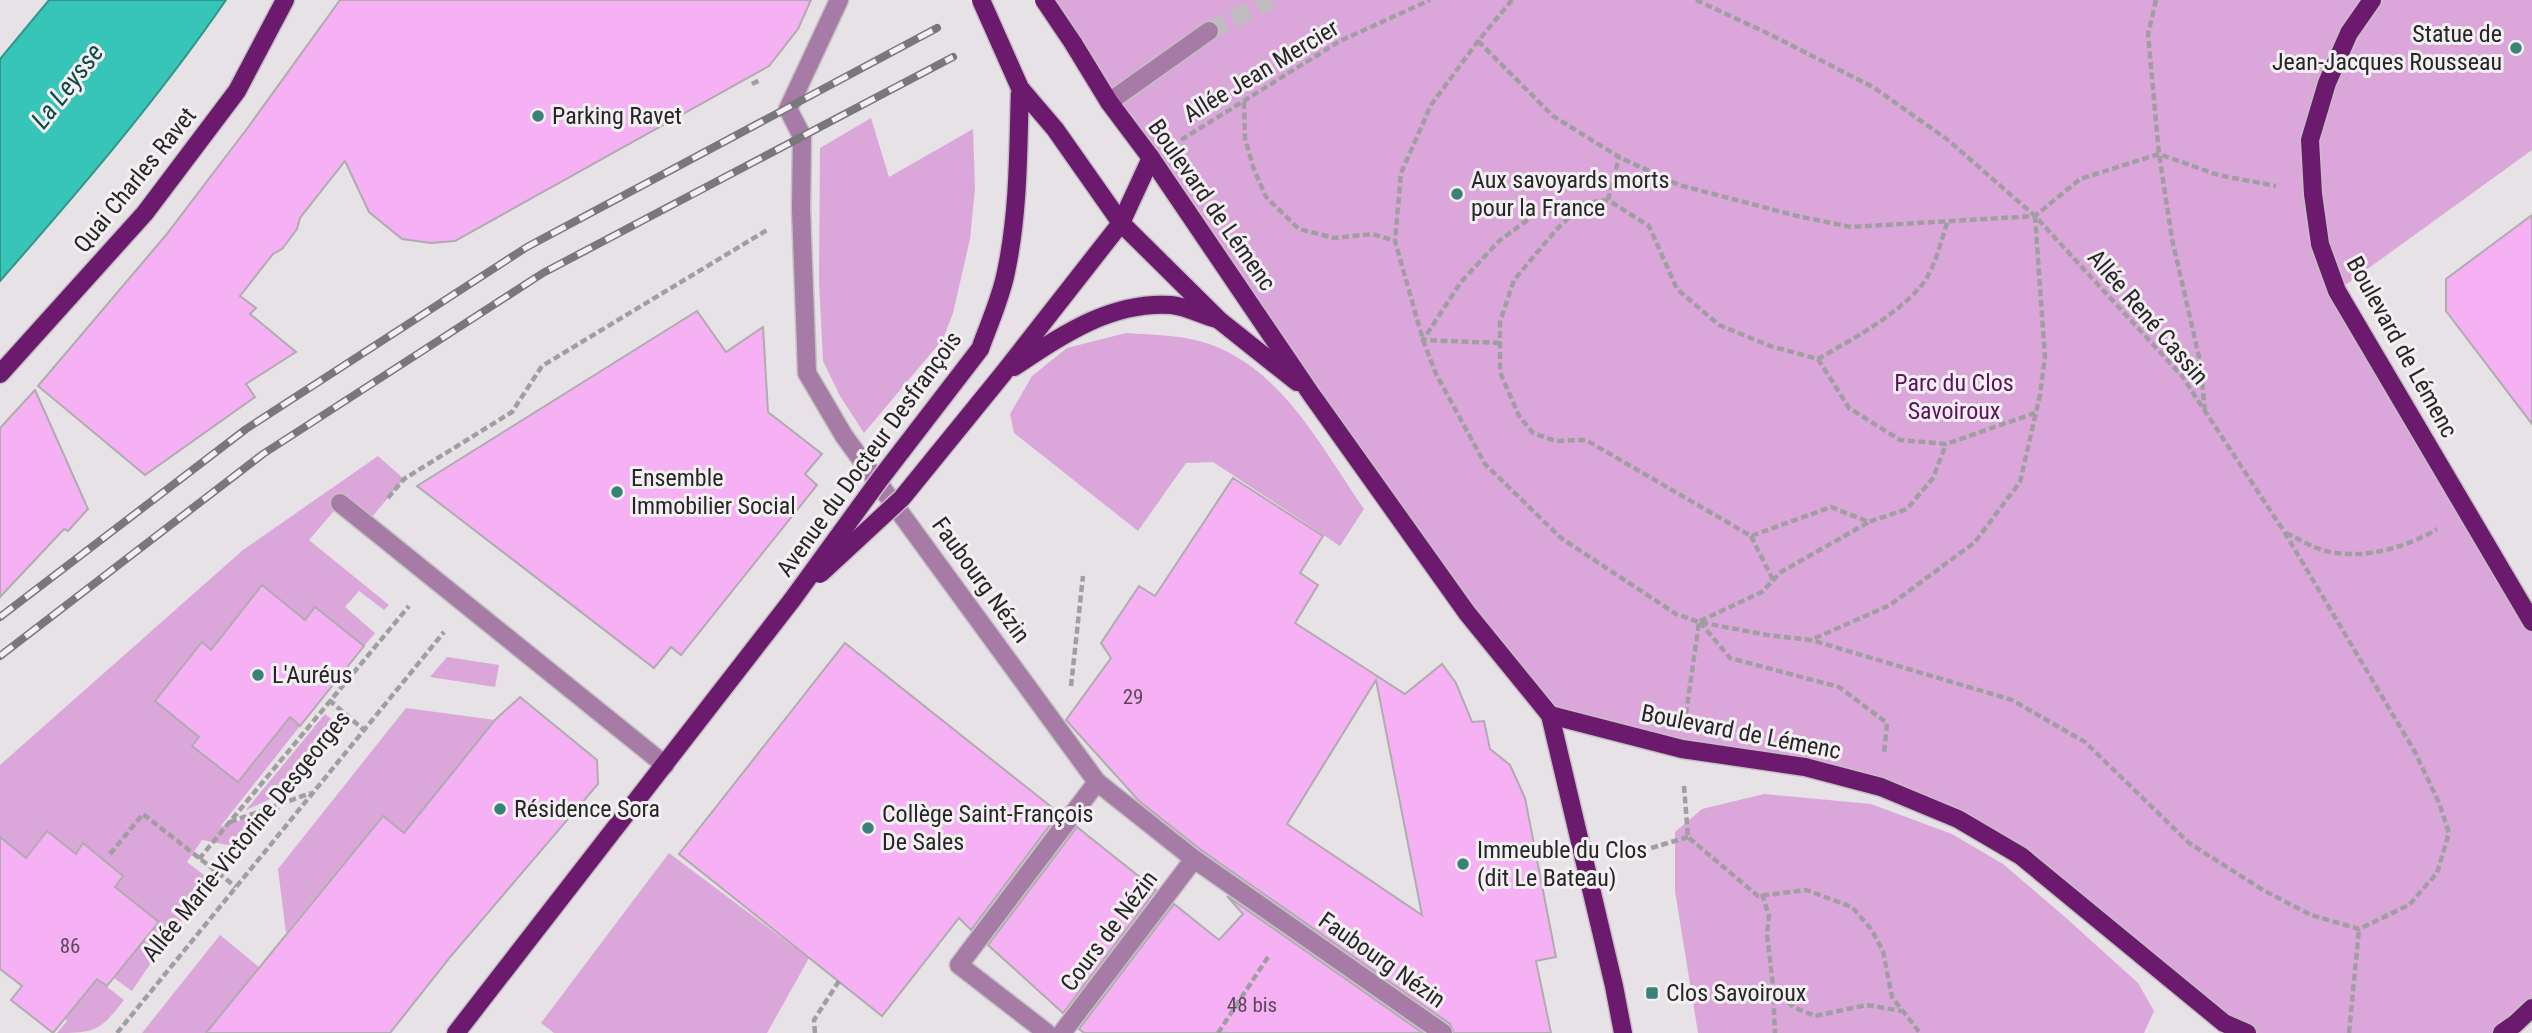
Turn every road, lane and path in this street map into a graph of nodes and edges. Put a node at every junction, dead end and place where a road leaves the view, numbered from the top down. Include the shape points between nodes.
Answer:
1 (285, 0) edge
2 (839, 0) edge
3 (981, 0) edge
4 (1044, 0) edge
5 (1430, 0) edge
6 (1512, 0) edge
7 (1696, 0) edge
8 (2156, 0) edge
9 (2372, 0) edge
10 (1209, 32) tunnel mouth
11 (1478, 41) junction
12 (760, 80) dead end
13 (752, 83) dead end
14 (1020, 88) junction
15 (1244, 101) junction
16 (1109, 102) junction
17 (2158, 154) junction
18 (1619, 157) junction
19 (1152, 158) junction
20 (2313, 194) junction
21 (1608, 200) junction
22 (1585, 203) junction
23 (801, 209) junction
24 (2035, 216) junction
25 (1948, 220) junction
26 (1121, 223) junction
27 (1395, 241) junction
28 (1219, 320) junction
29 (1423, 340) junction
30 (1500, 343) junction
31 (1818, 359) junction
32 (0, 374) edge
33 (1002, 375) junction
34 (1311, 394) junction
35 (2036, 412) junction
36 (2206, 412) junction
37 (1946, 444) junction
38 (404, 479) dead end
39 (340, 503) dead end
40 (2467, 511) junction
41 (1869, 522) junction
42 (2285, 533) junction
43 (1751, 536) junction
44 (1083, 576) dead end
45 (1773, 580) junction
46 (792, 600) junction
47 (466, 604) junction
48 (417, 612) dead end
49 (1699, 622) junction
50 (2532, 622) edge
51 (434, 626) dead end
52 (442, 634) junction
53 (1811, 640) junction
54 (1061, 694) dead end
55 (329, 701) junction
56 (1550, 715) junction
57 (365, 730) junction
58 (1682, 749) junction
59 (665, 765) junction
60 (1097, 782) junction
61 (1881, 788) junction
62 (312, 793) junction
63 (228, 823) junction
64 (1688, 837) junction
65 (110, 854) dead end
66 (199, 859) junction
67 (1194, 859) junction
68 (1587, 868) junction
69 (236, 887) junction
70 (1762, 894) junction
71 (1289, 923) junction
72 (2359, 929) junction
73 (839, 981) dead end
74 (1773, 986) junction
75 (2532, 1008) edge
76 (1902, 1011) junction
77 (2223, 1028) edge
78 (117, 1033) edge
79 (456, 1033) edge
80 (815, 1033) edge
81 (1047, 1033) edge
82 (1062, 1033) edge
83 (1218, 1033) edge
84 (1443, 1033) edge
85 (1623, 1033) edge
86 (1775, 1033) edge
87 (1920, 1033) edge
88 (2246, 1033) edge
89 (2349, 1033) edge
90 (2502, 1033) edge

1 - 32 main road, Quai Charles Ravet via 237,91 153,202
2 - 23 street, Faubourg Nézin via 788,109 802,136
3 - 14 main road, bridge
4 - 16 main road, Boulevard de Lémenc, bridge
5 - 15 path, Allée Jean Mercier via 1340,41
6 - 11 path
7 - 24 path, Allée René Cassin via 1873,87 1948,140
8 - 17 path via 2148,34
9 - 20 main road, Boulevard de Lémenc via 2349,33 2327,83 2311,140
10 - 16 street
11 - 18 path via 1553,116
11 - 27 path via 1431,105 1401,173
12 - 13 path
14 - 26 main road, Boulevard de Lémenc
14 - 46 main road, Avenue du Docteur Desfrançois, bridge via 1018,188 1011,246 1006,275 980,349
15 - 19 path, Allée Jean Mercier
15 - 27 path via 1245,138 1253,167 1266,197 1299,229 1334,238 1372,234
16 - 19 main road, Boulevard de Lémenc
17 - 20 path via 2218,175
17 - 24 path via 2080,179
17 - 36 path
18 - 21 path
18 - 25 path via 1679,185 1851,227
19 - 26 main road, Avenue du Docteur Desfrançois
19 - 34 main road, Boulevard de Lémenc
20 - 40 main road, Boulevard de Lémenc via 2320,244 2337,291
21 - 22 path
21 - 31 path via 1649,226 1677,289 1719,325
22 - 29 path via 1533,216 1499,242 1461,282
22 - 30 path via 1514,280 1500,322
23 - 38 path via 542,366 512,412
23 - 60 street, Faubourg Nézin via 807,373 844,436
24 - 25 path
24 - 35 path via 2045,357
24 - 36 path, Allée René Cassin via 2182,376
25 - 31 path via 1922,285 1881,321
26 - 28 main road, Boulevard de Lémenc
26 - 33 main road, Avenue du Docteur Desfrançois
27 - 29 path
28 - 33 main road, Avenue du Docteur Desfrançois via 1172,305 1129,308 1091,320
28 - 34 main road, Boulevard de Lémenc
29 - 30 path
29 - 49 path via 1436,374 1485,464 1561,538 1676,614
30 - 43 path via 1500,372 1519,416 1533,433 1555,441 1586,440
31 - 37 path via 1849,408 1900,440
33 - 46 main road, Avenue du Docteur Desfrançois, bridge via 902,498
34 - 56 main road, Boulevard de Lémenc via 1466,613
35 - 37 path
35 - 53 path via 2020,482 1975,542 1890,605
36 - 42 path, Allée René Cassin
37 - 41 path via 1933,478 1907,509
39 - 47 street
40 - 42 path via 2403,545 2352,554 2325,551
40 - 50 main road, Boulevard de Lémenc
41 - 43 path via 1831,507
41 - 45 path
42 - 72 path, Allée René Cassin via 2415,752 2449,834 2437,873 2409,905
43 - 45 path
44 - 54 path via 1072,686
45 - 49 path via 1762,592
46 - 59 main road, Avenue du Docteur Desfrançois
47 - 52 path, Allée Marie-Victorine Desgeorges
47 - 59 street
48 - 55 path via 408,605
49 - 53 path
49 - 58 path
49 - 61 path via 1730,658 1839,687 1887,723
51 - 52 path
52 - 57 path, Allée Marie-Victorine Desgeorges
53 - 72 path via 2012,700 2085,742 2189,843 2311,915
55 - 57 path
55 - 63 path
56 - 58 main road, Boulevard de Lémenc
56 - 68 main road
57 - 62 path, Allée Marie-Victorine Desgeorges
58 - 61 main road, Boulevard de Lémenc via 1805,767
58 - 64 path
59 - 79 main road, Avenue du Docteur Desfrançois
60 - 67 street, Faubourg Nézin
60 - 81 street via 959,965
61 - 77 main road, Boulevard de Lémenc via 1958,819 2021,856
62 - 63 path
62 - 69 path, Allée Marie-Victorine Desgeorges
63 - 66 path
64 - 68 path
64 - 70 path via 1758,896
65 - 66 path via 143,814
66 - 69 path
67 - 71 street, Faubourg Nézin
67 - 82 street, Cours de Nézin
68 - 85 main road
69 - 78 path, Allée Marie-Victorine Desgeorges
70 - 74 path via 1769,916
70 - 76 path via 1806,890 1852,907 1882,951 1892,997
71 - 83 path
71 - 84 street, Faubourg Nézin
72 - 89 path
73 - 80 path via 814,1020
74 - 76 path via 1793,1007 1815,1016 1867,1005
74 - 86 path
75 - 90 main road
76 - 87 path
77 - 88 main road, Boulevard de Lémenc

